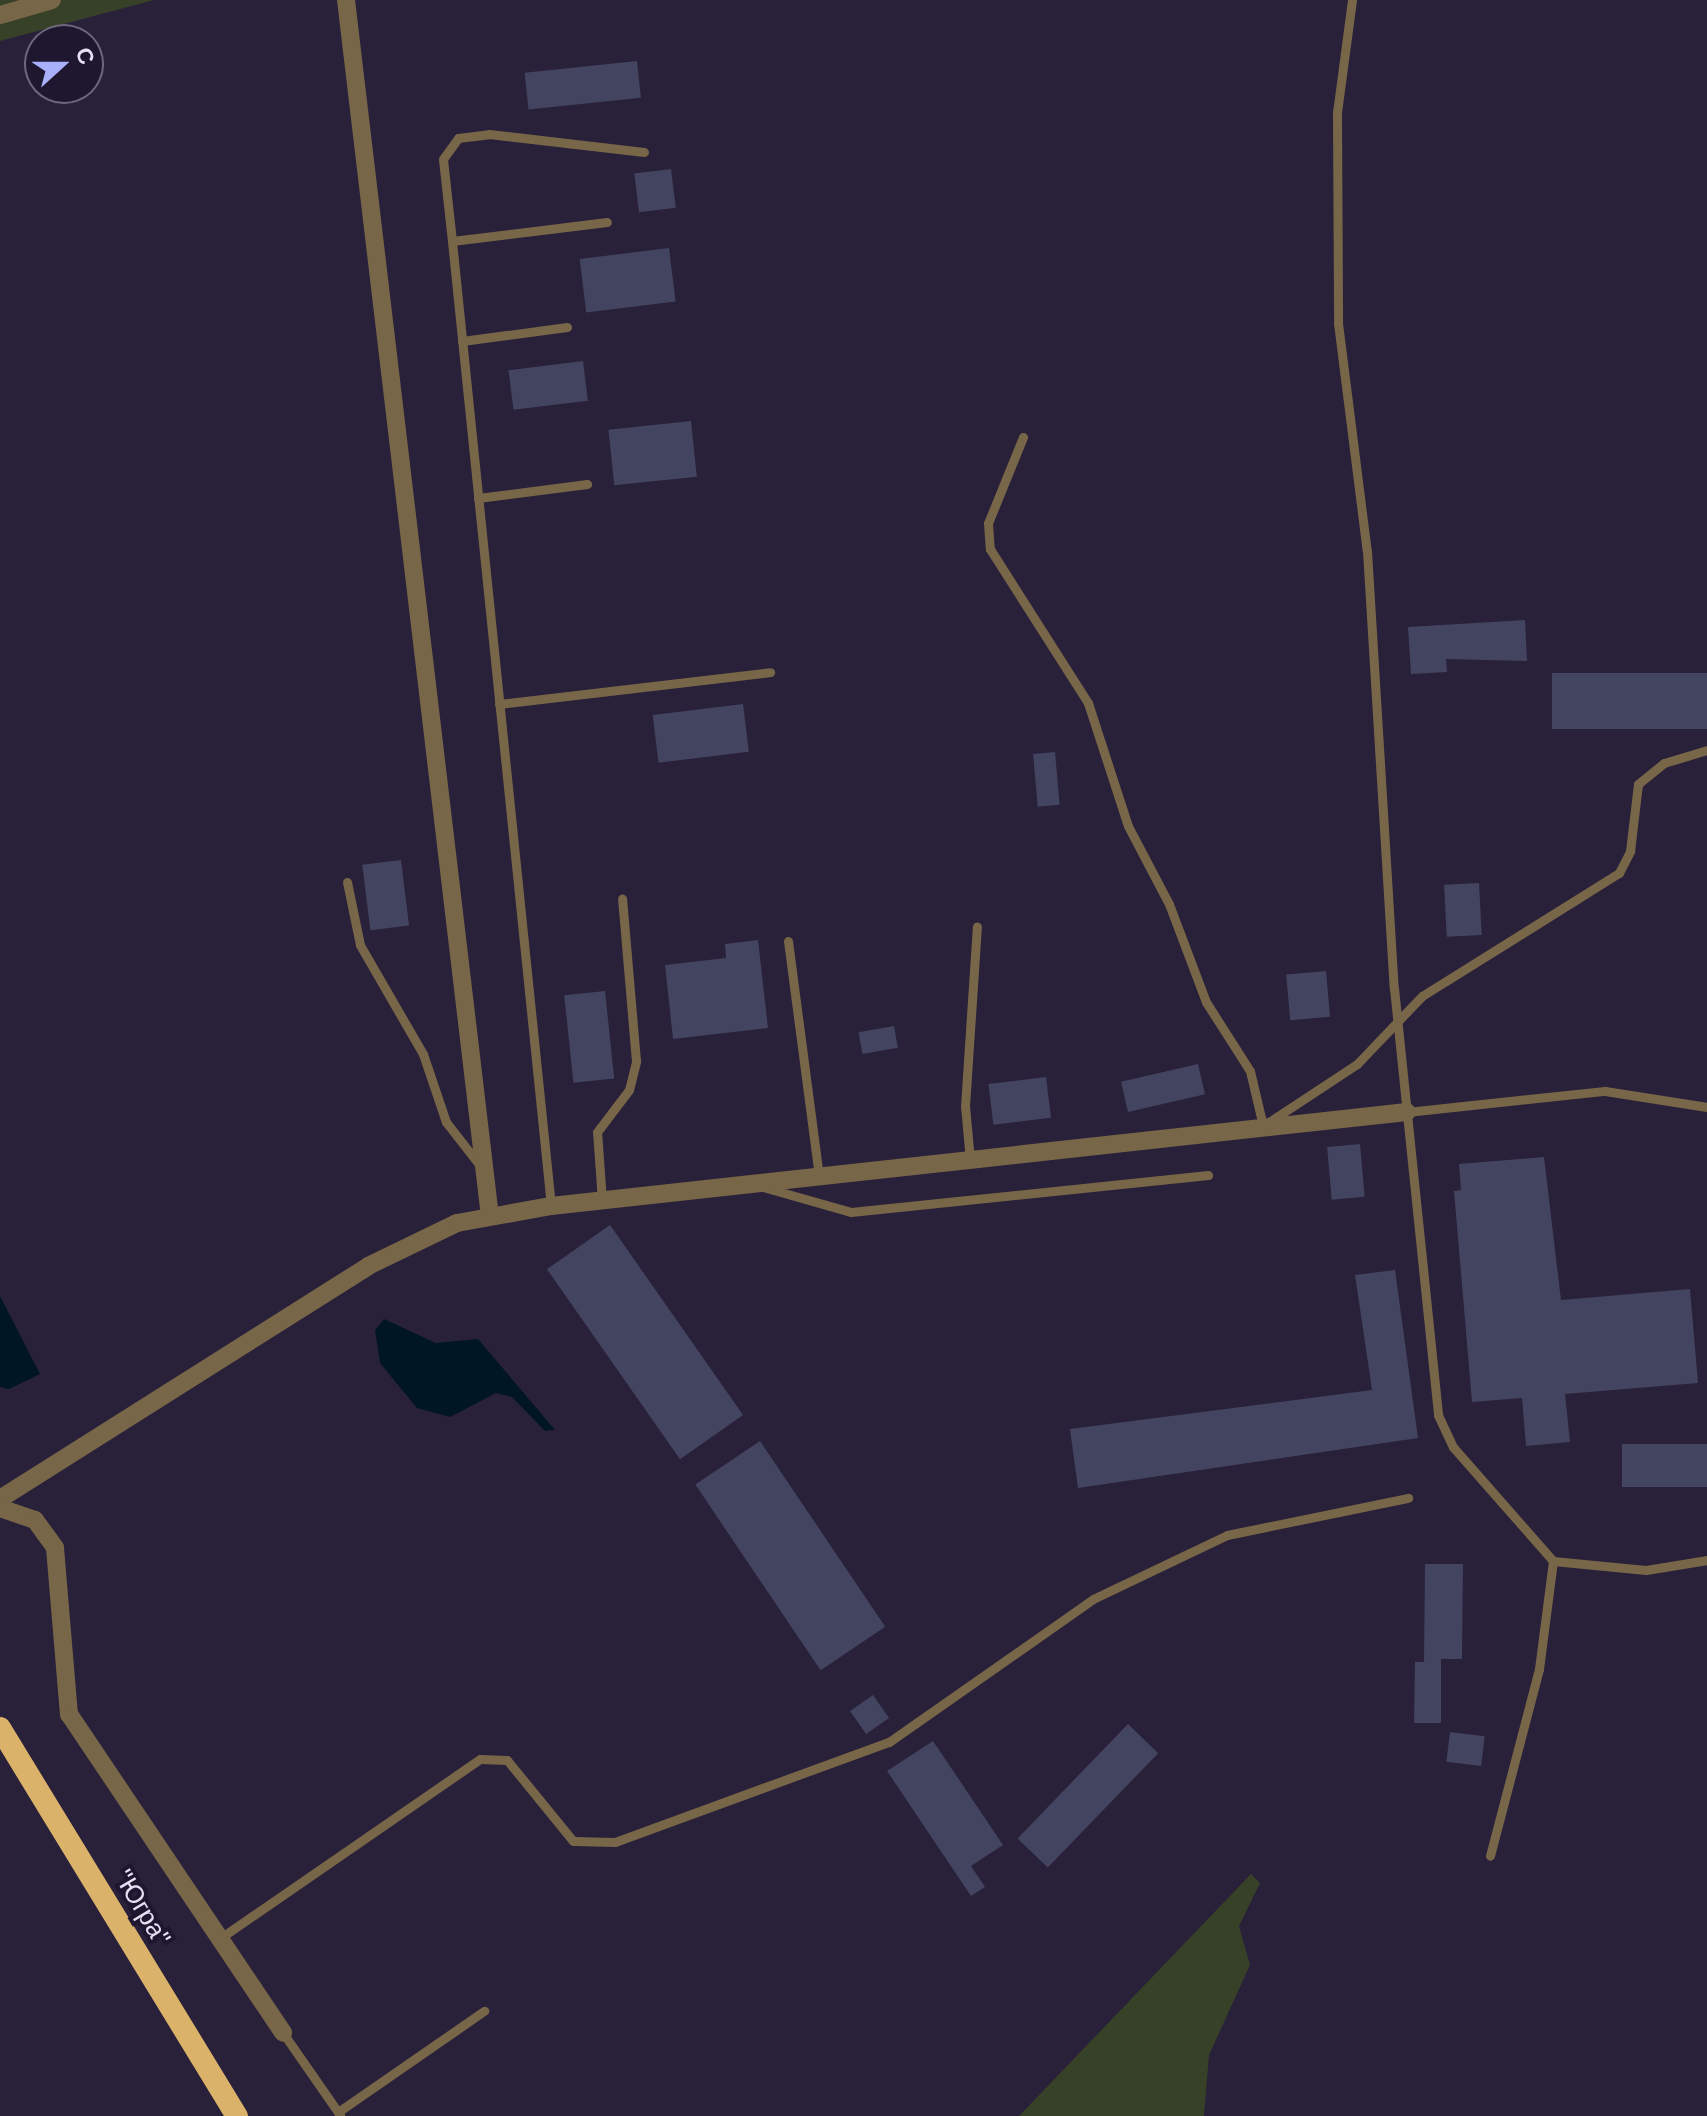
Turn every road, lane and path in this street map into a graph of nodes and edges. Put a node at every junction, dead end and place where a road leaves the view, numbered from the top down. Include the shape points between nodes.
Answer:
1 (50, 0) edge
2 (346, 0) edge
3 (1352, 0) edge
4 (0, 15) edge
5 (644, 152) dead end
6 (607, 222) dead end
7 (452, 241) junction
8 (567, 327) dead end
9 (462, 341) junction
10 (1023, 437) dead end
11 (587, 484) dead end
12 (478, 498) junction
13 (770, 672) dead end
14 (499, 704) junction
15 (1707, 750) edge
16 (347, 882) dead end
17 (622, 899) dead end
18 (977, 926) dead end
19 (788, 941) dead end
20 (1399, 1024) junction
21 (1707, 1107) edge
22 (1407, 1112) junction
23 (1263, 1126) junction
24 (970, 1160) junction
25 (485, 1172) junction
26 (1208, 1175) dead end
27 (819, 1177) junction
28 (756, 1184) junction
29 (602, 1201) junction
30 (551, 1206) junction
31 (490, 1216) junction
32 (1408, 1498) dead end
33 (0, 1499) edge
34 (0, 1508) edge
35 (1707, 1560) edge
36 (1553, 1561) junction
37 (0, 1728) edge
38 (1490, 1856) dead end
39 (219, 1939) junction
40 (484, 2011) dead end
41 (283, 2033) joint
42 (339, 2114) edge
43 (237, 2116) edge

1 - 4 street
2 - 25 street
3 - 20 lane via 1337,113 1334,258 1367,551
5 - 7 lane via 489,134 458,138 443,159
6 - 7 lane
7 - 9 lane
8 - 9 lane
9 - 12 lane
10 - 23 lane via 988,523 990,549 1088,703 1128,826 1169,904 1206,1002 1250,1071
11 - 12 lane
12 - 14 lane
13 - 14 lane
14 - 30 lane
15 - 20 lane via 1664,763 1638,784 1630,851 1619,873 1422,996
16 - 25 lane via 360,945 423,1054 446,1122
17 - 29 lane via 636,1061 629,1090 597,1132
18 - 24 lane via 965,1106
19 - 27 lane
20 - 22 lane
20 - 23 lane via 1334,1083
21 - 22 lane via 1605,1091
22 - 23 street
22 - 36 lane via 1441,1427
23 - 24 street
24 - 27 street
25 - 31 street
26 - 28 lane via 851,1212
27 - 28 street
28 - 29 street
29 - 30 street
30 - 31 street
31 - 33 street via 428,1234 368,1266
32 - 39 lane via 1227,1535 1093,1599 889,1742 615,1842 573,1841 507,1760 480,1759
34 - 39 street via 35,1520 55,1548 69,1714
35 - 36 lane via 1646,1570
36 - 38 lane via 1539,1669
37 - 43 highway, "Югра"
39 - 41 street
40 - 42 lane
41 - 42 lane

